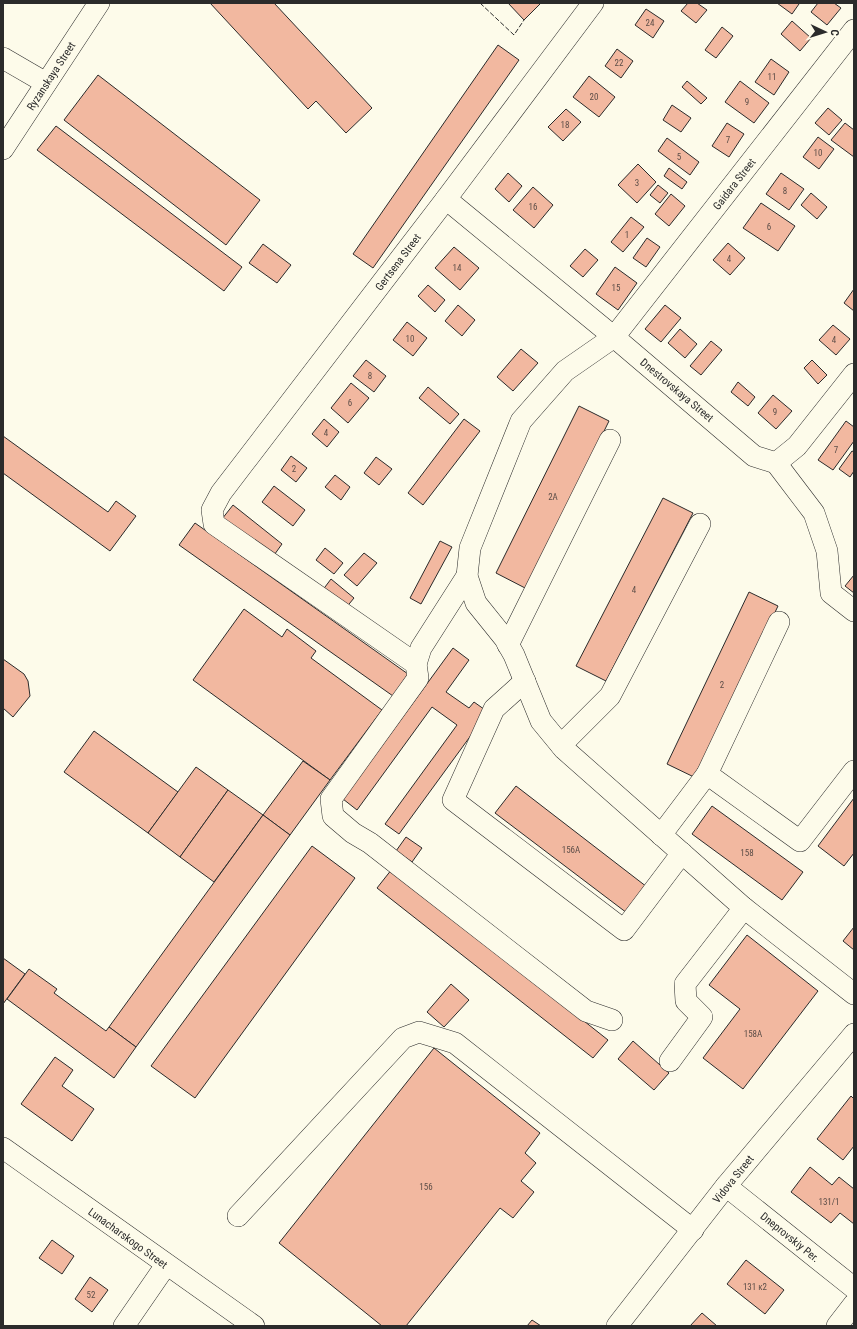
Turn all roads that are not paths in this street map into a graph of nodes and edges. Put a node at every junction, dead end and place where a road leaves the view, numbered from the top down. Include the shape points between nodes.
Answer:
1 (99, 3) edge
2 (593, 3) edge
3 (854, 30) edge
4 (3, 58) edge
5 (46, 83) junction
6 (3, 149) edge
7 (446, 199) junction
8 (614, 337) junction
9 (854, 374) edge
10 (610, 440) dead end
11 (776, 462) junction
12 (700, 524) dead end
13 (467, 576) junction
14 (854, 611) edge
15 (779, 622) dead end
16 (508, 645) junction
17 (416, 664) junction
18 (524, 681) junction
19 (561, 745) junction
20 (854, 771) edge
21 (708, 774) junction
22 (661, 835) junction
23 (682, 853) junction
24 (744, 908) junction
25 (854, 994) edge
26 (612, 1020) dead end
27 (854, 1034) edge
28 (670, 1061) dead end
29 (3, 1148) edge
30 (726, 1186) junction
31 (238, 1216) dead end
32 (693, 1230) junction
33 (166, 1265) junction
34 (854, 1288) edge
35 (854, 1304) edge
36 (124, 1326) edge
37 (254, 1326) edge
38 (617, 1326) edge
39 (837, 1326) edge

1 - 5 street, Ryzanskaya Street
2 - 7 street, Gertsena Street
3 - 8 street, Gaidara Street
4 - 5 street
5 - 6 street, Ryzanskaya Street
7 - 8 street, Dnestrovskaya Street
7 - 17 street, Gertsena Street via 221,493 212,510 214,524
8 - 11 street, Dnestrovskaya Street via 754,456
8 - 13 street, Gaidara Street via 565,371 521,421 470,548
9 - 11 street via 797,446
10 - 16 street
11 - 14 street via 814,513 827,551 831,593
12 - 19 street via 610,696
13 - 16 street via 476,603
13 - 17 street via 421,648
15 - 21 street
16 - 18 street
17 - 26 street via 418,678 331,799 333,816 586,1011
18 - 19 street via 541,721
18 - 23 street via 494,709 453,800 624,930
19 - 22 street
20 - 21 street via 800,841
21 - 22 street
22 - 23 street
23 - 24 street
24 - 25 street
24 - 28 street via 685,984 686,1001 702,1017
27 - 30 street, Vidova Street
29 - 33 street, Lunacharskogo Street
30 - 32 street, Vidova Street
30 - 34 street, Dneprovskiy Per.
31 - 32 street via 403,1038 419,1032 455,1043
32 - 38 street, Vidova Street
33 - 36 street
33 - 37 street, Lunacharskogo Street
35 - 39 street

